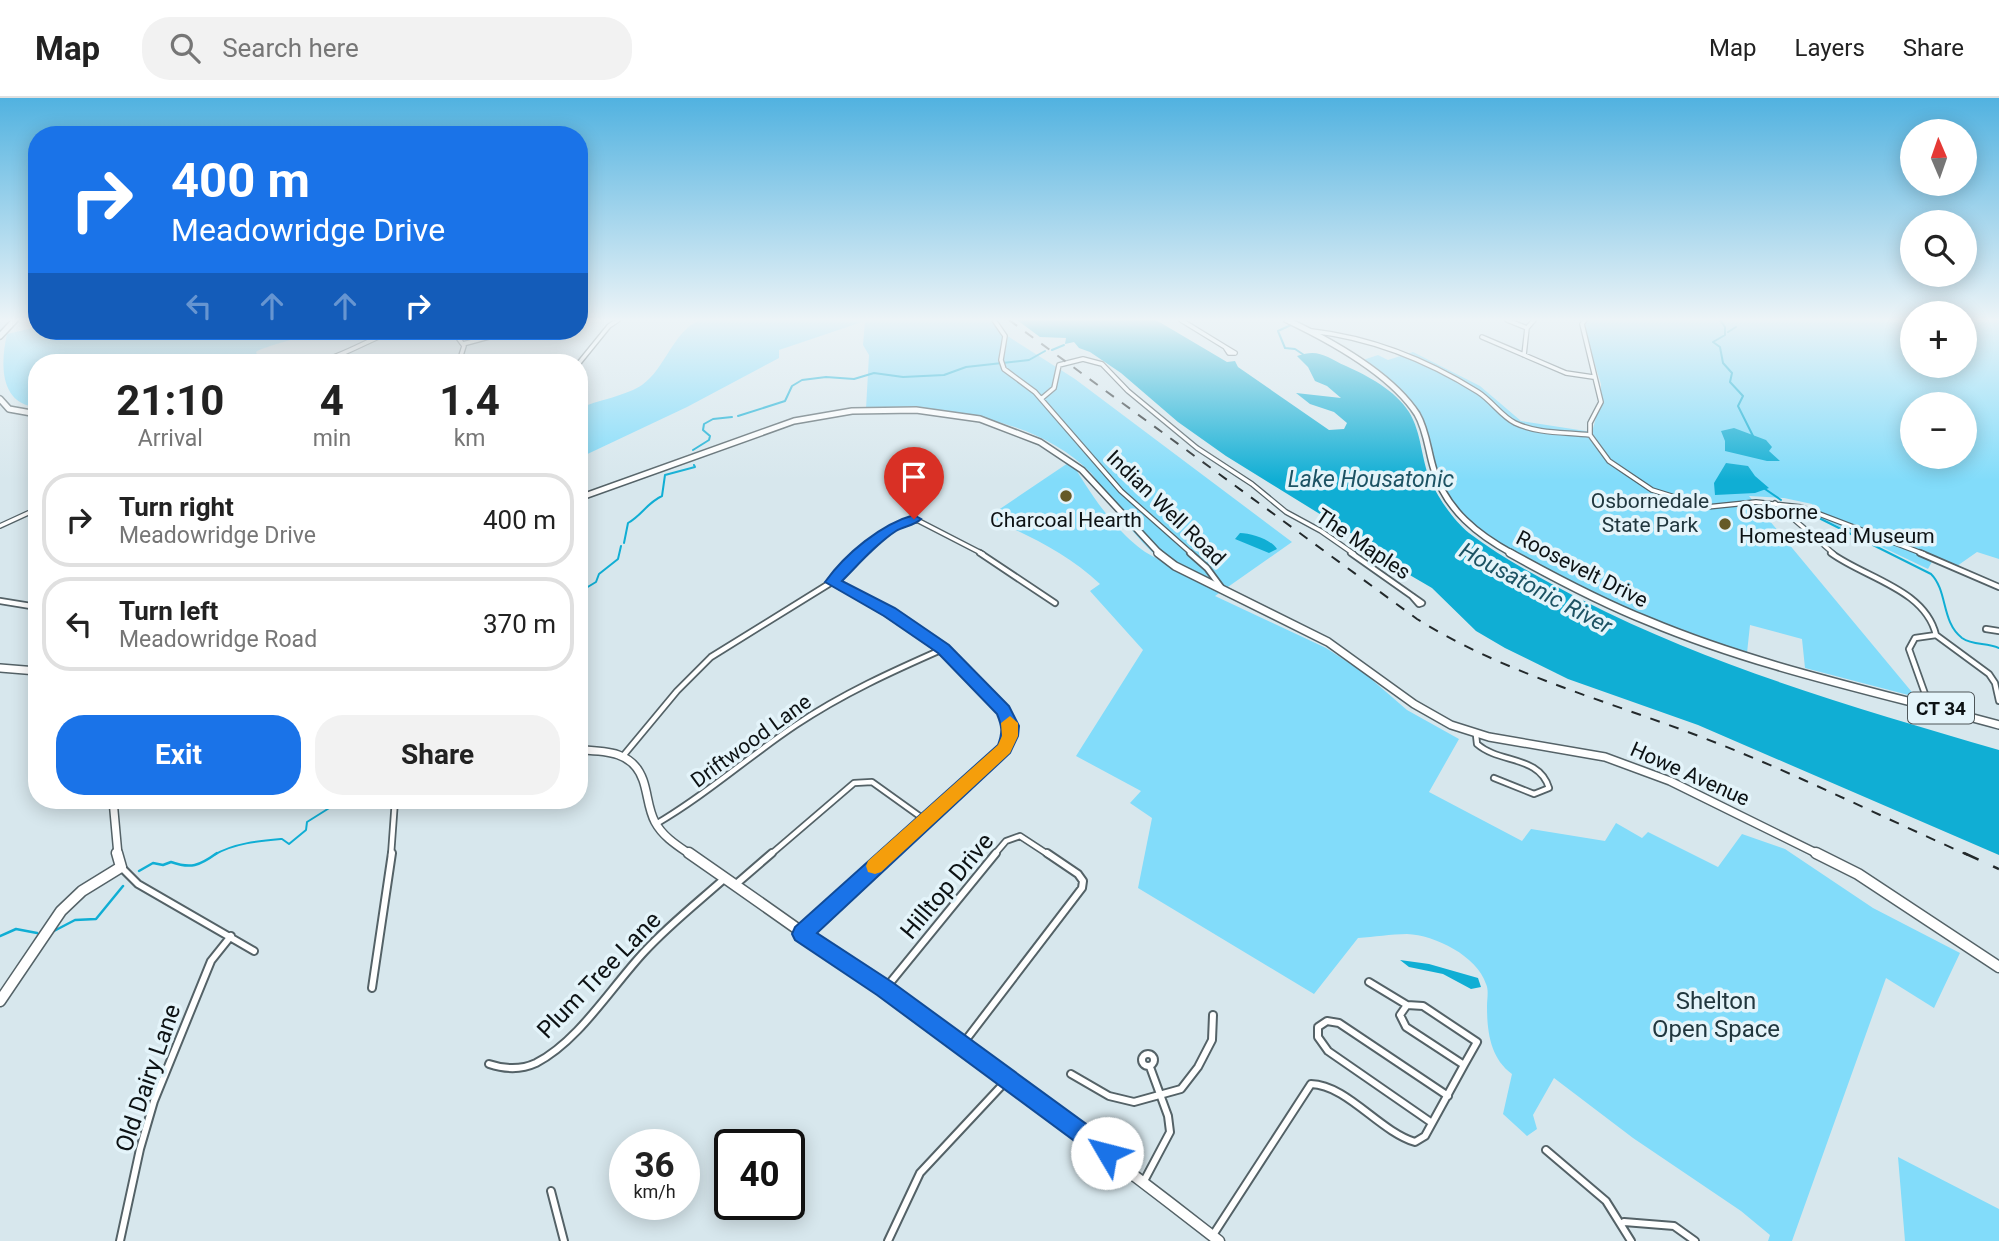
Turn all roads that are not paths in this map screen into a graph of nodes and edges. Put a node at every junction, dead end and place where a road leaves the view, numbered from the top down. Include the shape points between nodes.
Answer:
1 (1009, 373) edge
2 (1054, 373) edge
3 (1110, 373) edge
4 (1373, 373) edge
5 (1442, 373) edge
6 (1568, 373) edge
7 (1592, 373) edge
8 (1593, 377) junction
9 (1041, 399) junction
10 (1, 403) edge
11 (28, 413) edge
12 (1590, 435) junction
13 (588, 495) edge
14 (1774, 503) junction
15 (28, 513) edge
16 (0, 526) edge
17 (832, 582) junction
18 (1999, 587) edge
19 (1219, 590) junction
20 (1412, 596) dead end
21 (0, 601) edge
22 (1055, 603) dead end
23 (28, 606) edge
24 (1986, 629) dead end
25 (1999, 631) edge
26 (1936, 635) junction
27 (943, 649) junction
28 (0, 668) edge
29 (28, 670) edge
30 (1999, 701) edge
31 (1929, 705) junction
32 (1999, 725) edge
33 (1476, 734) junction
34 (588, 750) edge
35 (623, 756) junction
36 (1494, 778) dead end
37 (114, 809) edge
38 (394, 809) edge
39 (926, 820) junction
40 (656, 824) junction
41 (121, 867) junction
42 (724, 878) junction
43 (734, 885) junction
44 (802, 934) junction
45 (231, 936) junction
46 (254, 951) dead end
47 (1999, 967) edge
48 (1369, 982) dead end
49 (372, 988) dead end
50 (885, 989) junction
51 (0, 1001) edge
52 (1407, 1005) junction
53 (1213, 1015) dead end
54 (961, 1046) junction
55 (489, 1064) dead end
56 (1464, 1065) junction
57 (1150, 1066) dead end
58 (1071, 1074) dead end
59 (1007, 1080) junction
60 (1161, 1096) junction
61 (1448, 1096) junction
62 (1432, 1123) junction
63 (1546, 1150) dead end
64 (1144, 1181) junction
65 (551, 1191) dead end
66 (1624, 1223) junction
67 (1216, 1238) edge
68 (120, 1241) edge
69 (564, 1241) edge
70 (888, 1241) edge
71 (1630, 1241) edge
72 (1695, 1241) edge

1 - 9 street, Indian Well Road
2 - 9 street, The Maples via 1055,387
3 - 20 street, The Maples via 1197,448
4 - 31 main road, Roosevelt Drive / CT 34 via 1411,405 1422,424 1443,491 1467,523 1498,546 1587,596 1659,626 1751,659
5 - 12 street via 1479,393 1521,425
6 - 8 street
7 - 8 street
8 - 12 street via 1601,402
9 - 19 street, Indian Well Road via 1128,498 1207,568 1219,582
10 - 11 main road
12 - 14 street via 1609,461 1660,493 1707,508
13 - 19 main road, Howe Avenue via 809,418 875,410 960,415 1030,436 1065,456 1094,481 1152,550
14 - 18 street via 1852,524
14 - 26 street via 1837,557 1912,599 1934,622
15 - 16 street
17 - 22 street via 894,526 914,519 984,555
17 - 27 street via 890,612
17 - 35 street via 711,657
19 - 33 main road, Howe Avenue via 1316,636 1362,663 1427,713
21 - 23 street
24 - 25 street
26 - 30 street via 1986,670
26 - 31 street via 1914,638 1909,649
27 - 39 street via 1003,710 1011,726 1004,749
27 - 40 street, Driftwood Lane via 824,706 686,808
28 - 29 main road
31 - 32 main road, Roosevelt Drive / CT 34
33 - 36 street via 1477,744 1486,753 1536,768 1549,788 1534,794
33 - 47 main road, Howe Avenue via 1605,757 1651,772 1857,874
34 - 35 main road
35 - 40 main road via 645,780
37 - 41 main road
38 - 49 street via 390,877
39 - 43 street via 872,782 854,783
39 - 44 street
40 - 42 main road via 668,839
41 - 45 street via 138,884
41 - 51 main road via 82,891 61,911
42 - 43 main road
42 - 55 street, Plum Tree Lane via 648,949 558,1049 522,1067 504,1069
43 - 44 main road
44 - 50 main road
45 - 46 street
45 - 68 street, Old Dairy Lane via 211,961 155,1101
48 - 52 street
50 - 54 main road
50 - 54 street, Hilltop Drive via 1014,836 1078,874 1082,888
52 - 56 street via 1400,1015 1406,1027
52 - 56 street via 1423,1006 1477,1042
53 - 60 street via 1212,1040 1198,1067 1181,1088
54 - 59 main road
56 - 61 street
57 - 60 street
58 - 60 street via 1109,1096 1134,1102
59 - 64 main road
59 - 70 street via 920,1173
60 - 64 street via 1170,1132
61 - 62 street
61 - 62 street via 1339,1023 1327,1021 1318,1027 1318,1037 1328,1051
62 - 67 street via 1421,1139 1406,1140 1326,1085 1311,1084
63 - 66 street via 1599,1193
64 - 67 main road
65 - 69 street
66 - 71 street
66 - 72 street via 1674,1226

